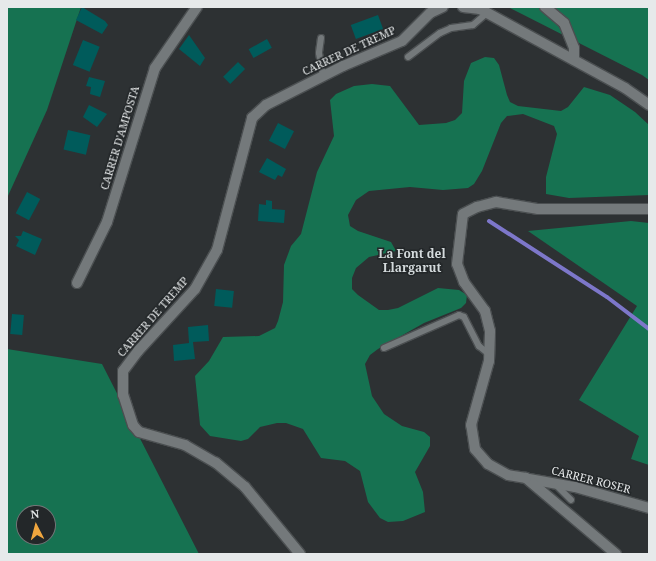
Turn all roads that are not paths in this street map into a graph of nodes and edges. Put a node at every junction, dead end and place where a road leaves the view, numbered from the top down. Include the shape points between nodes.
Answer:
1 (197, 7) edge
2 (443, 7) edge
3 (463, 7) edge
4 (545, 7) edge
5 (487, 13) junction
6 (321, 38) dead end
7 (408, 57) dead end
8 (574, 60) junction
9 (323, 76) junction
10 (649, 105) edge
11 (649, 209) edge
12 (76, 283) dead end
13 (384, 348) dead end
14 (490, 355) junction
15 (526, 478) junction
16 (554, 483) junction
17 (571, 500) dead end
18 (649, 508) edge
19 (300, 554) edge
20 (616, 554) edge

1 - 12 street, CARRER D'AMPOSTA via 155,68 107,222
2 - 9 street, CARRER DE TREMP via 430,12 402,40
3 - 5 street via 480,9
4 - 8 street via 564,23 574,48
5 - 7 lane via 473,25 451,28 440,33
5 - 8 street
6 - 9 lane via 319,53
8 - 10 street via 625,88
9 - 19 street, CARRER DE TREMP via 266,105 252,118 217,250 195,289 122,371 123,395 133,425 139,432 185,445 216,463 246,487
11 - 14 street, CARRER ROSER via 538,209 496,202 463,214 457,264 464,282 485,311 490,331
13 - 14 lane via 459,315 464,316 479,346
14 - 15 street, CARRER ROSER via 471,425 475,449 488,464 508,475
15 - 16 street, CARRER ROSER
15 - 20 street
16 - 17 lane
16 - 18 street, CARRER ROSER

